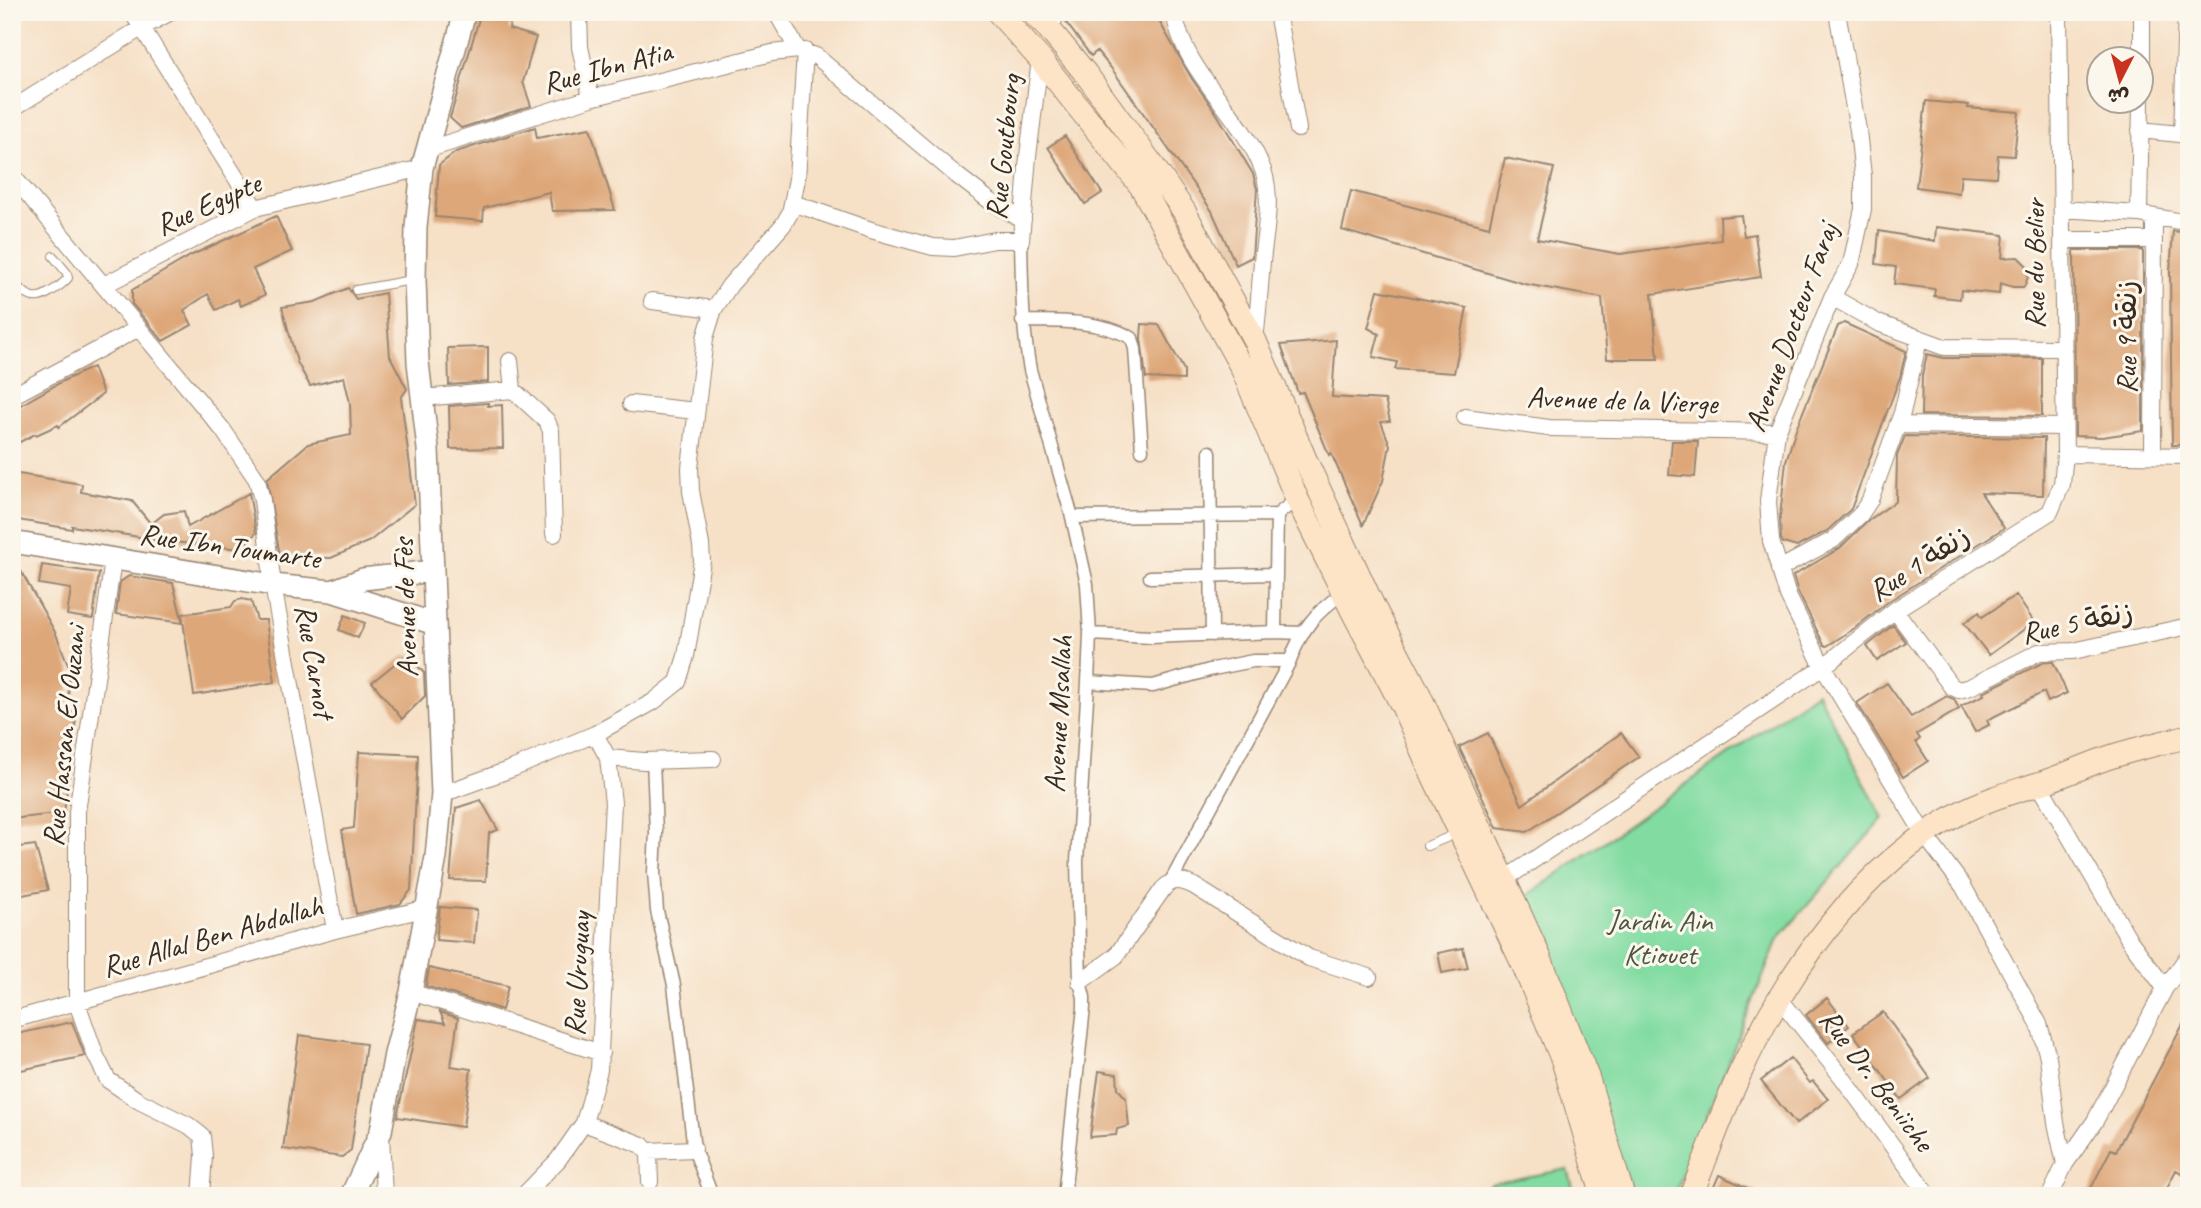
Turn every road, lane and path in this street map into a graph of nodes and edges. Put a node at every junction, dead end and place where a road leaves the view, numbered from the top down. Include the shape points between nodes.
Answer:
1 (132, 12) edge
2 (171, 12) edge
3 (465, 12) edge
4 (579, 12) edge
5 (776, 12) edge
6 (998, 12) edge
7 (1032, 12) edge
8 (1174, 12) edge
9 (1278, 12) edge
10 (1838, 12) edge
11 (2059, 12) edge
12 (2142, 12) edge
13 (2186, 12) edge
14 (1054, 21) edge
15 (141, 28) junction
16 (2141, 46) edge
17 (801, 50) junction
18 (1040, 59) junction
19 (2187, 59) edge
20 (591, 98) junction
21 (12, 109) edge
22 (2140, 116) edge
23 (1298, 129) dead end
24 (2140, 130) junction
25 (2185, 134) edge
26 (424, 159) junction
27 (12, 175) edge
28 (793, 203) junction
29 (255, 208) junction
30 (2062, 209) junction
31 (2146, 216) junction
32 (1023, 220) junction
33 (2189, 223) edge
34 (1021, 240) junction
35 (2063, 240) junction
36 (2153, 240) junction
37 (53, 256) dead end
38 (415, 280) junction
39 (12, 281) edge
40 (104, 285) junction
41 (356, 290) dead end
42 (1832, 297) junction
43 (652, 301) dead end
44 (714, 309) junction
45 (1022, 321) junction
46 (137, 329) junction
47 (1919, 340) junction
48 (1255, 341) junction
49 (2063, 348) junction
50 (510, 361) dead end
51 (513, 390) junction
52 (12, 396) edge
53 (422, 398) junction
54 (631, 404) dead end
55 (696, 411) junction
56 (1465, 417) dead end
57 (1897, 425) junction
58 (2063, 427) junction
59 (1777, 432) junction
60 (1142, 450) dead end
61 (1210, 452) dead end
62 (2065, 454) junction
63 (2153, 456) junction
64 (2189, 456) edge
65 (1297, 499) junction
66 (2050, 512) joint
67 (1277, 515) junction
68 (1210, 516) junction
69 (1072, 517) junction
70 (554, 534) dead end
71 (12, 542) edge
72 (113, 560) junction
73 (1779, 569) junction
74 (433, 571) junction
75 (1276, 574) junction
76 (1211, 575) junction
77 (1150, 577) dead end
78 (273, 585) junction
79 (331, 591) junction
80 (1343, 593) junction
81 (1895, 610) junction
82 (435, 624) junction
83 (2189, 626) edge
84 (1275, 632) junction
85 (1301, 633) junction
86 (1090, 634) junction
87 (1212, 635) junction
88 (1290, 661) junction
89 (1823, 667) junction
90 (1088, 682) junction
91 (596, 734) junction
92 (2189, 736) edge
93 (608, 758) junction
94 (713, 760) dead end
95 (653, 761) junction
96 (2039, 784) junction
97 (442, 794) junction
98 (1461, 831) junction
99 (1924, 834) junction
100 (1427, 846) dead end
101 (1505, 878) junction
102 (1171, 881) junction
103 (428, 908) junction
104 (335, 930) junction
105 (2189, 955) edge
106 (1368, 977) dead end
107 (1080, 982) junction
108 (2165, 988) junction
109 (411, 992) junction
110 (1779, 998) junction
111 (77, 1003) junction
112 (12, 1020) edge
113 (601, 1053) junction
114 (584, 1123) junction
115 (381, 1131) junction
116 (694, 1149) junction
117 (648, 1151) junction
118 (2065, 1164) junction
119 (650, 1182) dead end
120 (2047, 1194) edge
121 (201, 1196) edge
122 (351, 1196) edge
123 (384, 1196) edge
124 (523, 1196) edge
125 (712, 1196) edge
126 (1064, 1196) edge
127 (1603, 1196) edge
128 (1623, 1196) edge
129 (1691, 1196) edge
130 (1929, 1196) edge

1 - 15 street
2 - 15 street
3 - 26 street, Avenue de Fès
4 - 20 street via 580,47
5 - 17 street
6 - 18 main road
7 - 14 main road
8 - 48 street via 1187,53 1252,148 1264,175 1267,209
9 - 23 street
10 - 42 street, Avenue Docteur Faraj via 1858,130 1863,209 1851,264
11 - 30 street, Rue du Belier
12 - 16 street
13 - 19 street
14 - 48 main road via 1184,211
15 - 21 street
15 - 29 street
17 - 20 street, Rue Ibn Atia via 772,53
17 - 28 street
17 - 32 street via 819,58 990,201
18 - 32 street, Rue Goutbourg
18 - 65 main road via 1141,186 1242,368
19 - 25 street
20 - 26 street, Rue Ibn Atia
22 - 24 street, Rue 9 زنقة
24 - 25 street
24 - 31 street, Rue 9 زنقة
26 - 29 street, Rue Egypte
26 - 38 street, Avenue de Fès
27 - 40 street, Rue Carnot
28 - 34 street via 933,247
28 - 44 street via 783,225
29 - 40 street, Rue Egypte
30 - 31 street
30 - 35 street, Rue du Belier
31 - 33 street
31 - 36 street, Rue 9 زنقة
32 - 34 street, Rue Goutbourg
34 - 45 street, Avenue Msallah
35 - 36 street
35 - 49 street, Rue du Belier
36 - 63 street, Rue 9 زنقة
37 - 39 lane via 68,278 41,298 27,295
38 - 41 lane
38 - 53 street, Avenue de Fès
40 - 46 street, Rue Carnot
42 - 47 street
42 - 59 street, Avenue Docteur Faraj
43 - 44 street
44 - 55 street via 705,338
45 - 60 street via 1073,322 1132,338
45 - 69 street, Avenue Msallah via 1030,370
46 - 52 street
46 - 78 street, Rue Carnot via 223,430 254,475 262,500
47 - 49 street via 1968,349
47 - 57 street
48 - 101 main road via 1368,596
49 - 58 street, Rue du Belier
50 - 51 street
51 - 53 street
51 - 70 street via 547,421 551,431
53 - 74 street, Avenue de Fès
54 - 55 street
55 - 91 street via 690,468 702,561 678,682 653,702
56 - 59 street, Avenue de la Vierge via 1549,428
57 - 58 street
57 - 73 street via 1870,500 1860,515 1833,540
58 - 62 street, Rue du Belier
59 - 73 street, Avenue Docteur Faraj via 1768,501
61 - 68 street
62 - 63 street
62 - 66 street, Rue du Belier via 2062,484
63 - 64 street
65 - 67 street
65 - 80 main road
66 - 81 street, Rue 1 زنقة
67 - 68 street
67 - 75 street
68 - 69 street
68 - 76 street
69 - 86 street, Avenue Msallah via 1085,572
71 - 72 street, Rue Ibn Toumarte
72 - 78 street, Rue Ibn Toumarte
72 - 111 street, Rue Hassan El Ouzani via 77,812
73 - 89 street, Avenue Docteur Faraj
74 - 79 street via 363,579
74 - 82 street, Avenue de Fès
75 - 76 street
75 - 84 street
76 - 77 street
76 - 87 street
78 - 79 street, Rue Ibn Toumarte
78 - 104 street, Rue Carnot
79 - 82 street, Rue Ibn Toumarte
80 - 85 street via 1320,610
80 - 98 main road
81 - 83 street, Rue 5 زنقة via 1951,686 1959,690 2039,652 2073,650
81 - 89 street, Rue 1 زنقة
82 - 97 street, Avenue de Fès
84 - 85 street
84 - 87 street
85 - 88 street
86 - 87 street
86 - 90 street, Avenue Msallah
88 - 90 street via 1253,661 1153,686
88 - 102 street
89 - 99 street, Avenue Docteur Faraj
89 - 101 street, Rue 1 زنقة
90 - 107 street, Avenue Msallah via 1077,862
91 - 93 street, Rue Uruguay
91 - 97 street
92 - 96 main road
93 - 95 street
93 - 113 street, Rue Uruguay via 613,831
94 - 95 street
95 - 116 street via 657,911 674,985
96 - 99 main road via 1999,794
96 - 108 street via 2130,941
97 - 103 street, Avenue de Fès
98 - 100 lane
98 - 127 main road via 1563,1061
99 - 110 main road via 1851,901
99 - 118 street, Avenue Docteur Faraj via 1963,886 2039,1024
101 - 128 main road via 1574,1041
102 - 106 street via 1194,886 1309,958
102 - 107 street via 1116,956
103 - 104 street, Rue Allal Ben Abdallah
103 - 109 street, Avenue de Fès
104 - 111 street, Rue Allal Ben Abdallah
105 - 108 street
107 - 126 street, Avenue Msallah via 1083,1022
108 - 118 street via 2095,1121
109 - 113 street
109 - 115 street, Avenue de Fès
110 - 129 main road via 1741,1072
110 - 130 street, Rue Dr. Beniiche
111 - 112 street, Rue Allal Ben Abdallah
111 - 121 street, Rue Hassan El Ouzani via 108,1080 202,1136
113 - 114 street, Rue Uruguay
114 - 117 street
114 - 124 street, Rue Uruguay via 558,1160
115 - 122 street, Avenue de Fès
115 - 123 street
116 - 117 street
116 - 125 street
117 - 119 street
118 - 120 street

